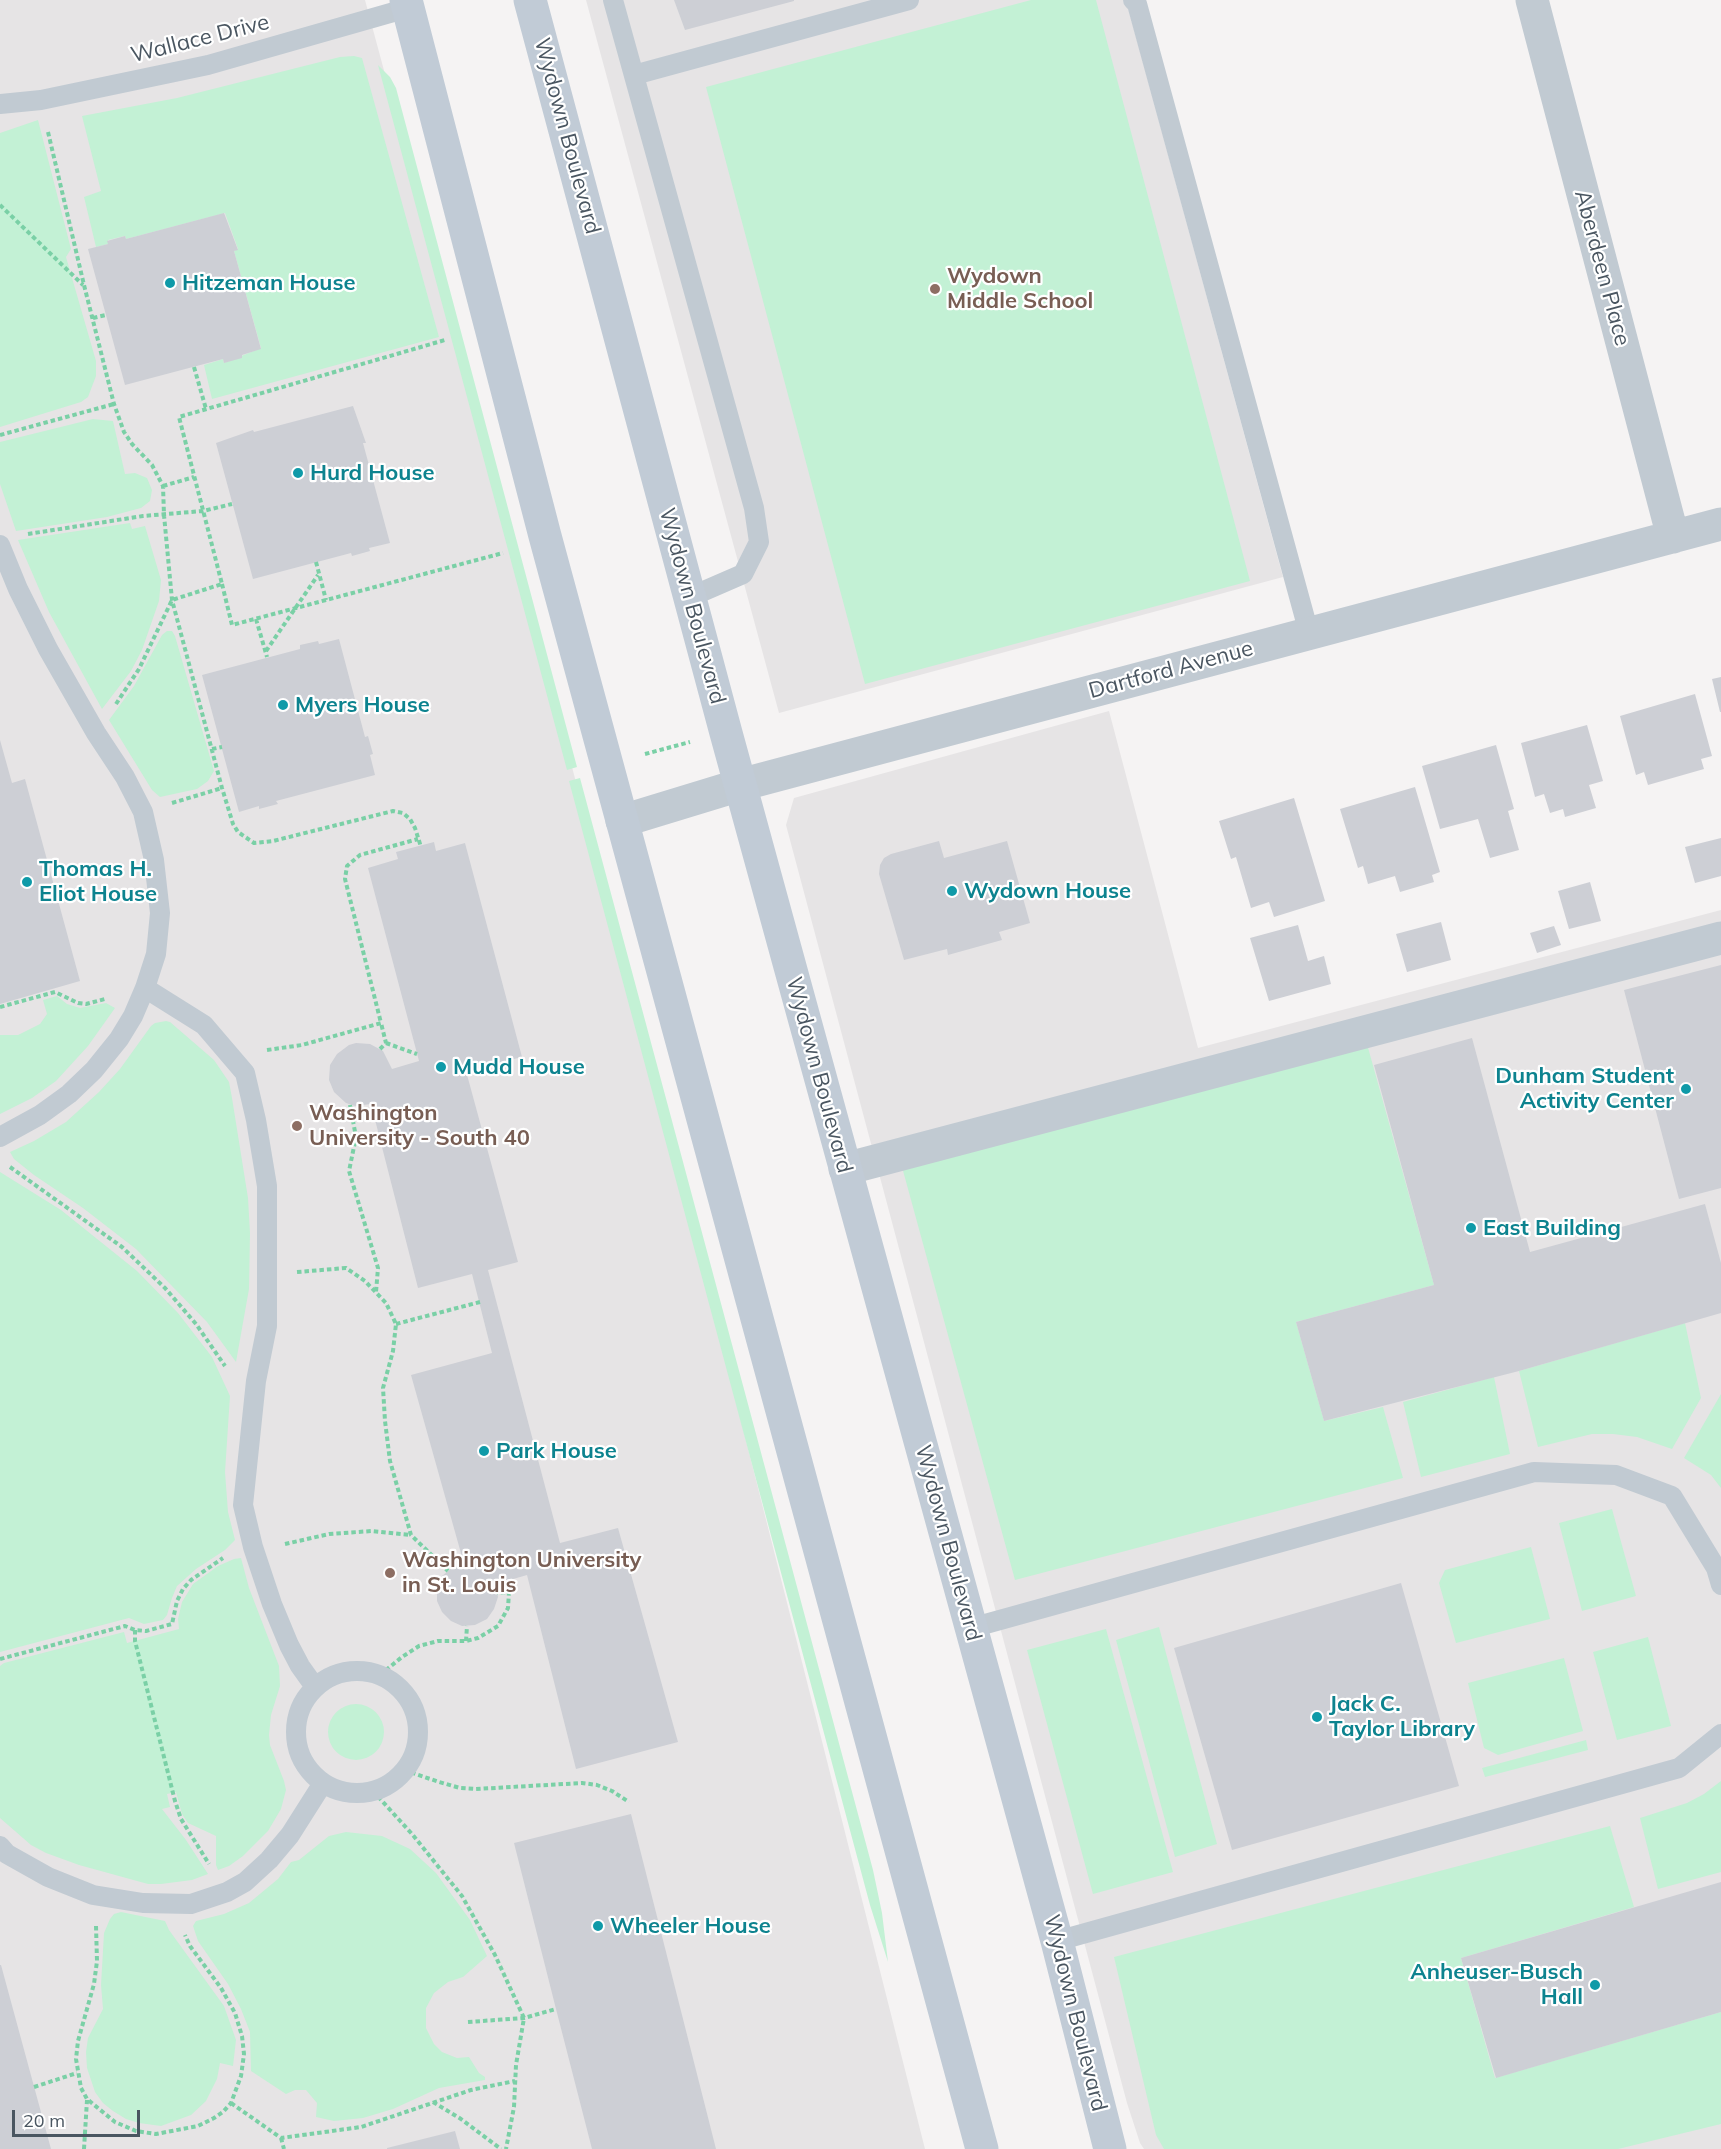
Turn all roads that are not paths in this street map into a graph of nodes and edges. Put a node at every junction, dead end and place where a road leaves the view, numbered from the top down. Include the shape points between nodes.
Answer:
1 (530, 0) edge
2 (614, 0) edge
3 (909, 0) edge
4 (1134, 0) edge
5 (1532, 0) edge
6 (407, 4) edge
7 (634, 75) junction
8 (0, 104) edge
9 (1721, 524) edge
10 (1673, 537) junction
11 (0, 546) edge
12 (690, 597) junction
13 (1310, 633) junction
14 (740, 785) junction
15 (622, 821) junction
16 (1721, 938) edge
17 (145, 988) junction
18 (0, 1137) edge
19 (845, 1169) junction
20 (1721, 1586) edge
21 (971, 1628) junction
22 (315, 1687) junction
23 (1721, 1734) edge
24 (323, 1783) junction
25 (0, 1846) edge
26 (1057, 1941) junction
27 (978, 2144) edge
28 (1110, 2149) edge

1 - 12 street, Wydown Boulevard
2 - 7 lane
3 - 7 lane
4 - 13 lane
5 - 10 street, Aberdeen Place
6 - 8 lane, Wallace Drive via 208,65 41,100
6 - 15 street
7 - 12 lane via 754,508 759,542 743,574
9 - 10 street, Dartford Avenue
10 - 13 street, Dartford Avenue
11 - 17 lane via 48,649 143,812 160,913 156,954
12 - 14 street, Wydown Boulevard
13 - 14 street, Dartford Avenue
14 - 15 street, Dartford Avenue
14 - 19 street, Wydown Boulevard
15 - 27 street
16 - 19 street
17 - 18 lane via 119,1039 94,1070 69,1094
17 - 22 lane via 204,1025 245,1073 267,1186 267,1326 256,1381 243,1505 272,1604 300,1666
19 - 21 street, Wydown Boulevard
20 - 21 lane via 1716,1568 1672,1496 1616,1475 1534,1472
21 - 26 street, Wydown Boulevard
22 - 24 lane via 300,1710 296,1737 304,1763
22 - 24 lane via 346,1672 380,1675 408,1699 416,1717 418,1736 414,1754 391,1783 356,1793
23 - 26 lane via 1679,1768
24 - 25 lane via 290,1835 245,1882 209,1900 191,1904 143,1903 93,1895 48,1877
26 - 28 street, Wydown Boulevard

